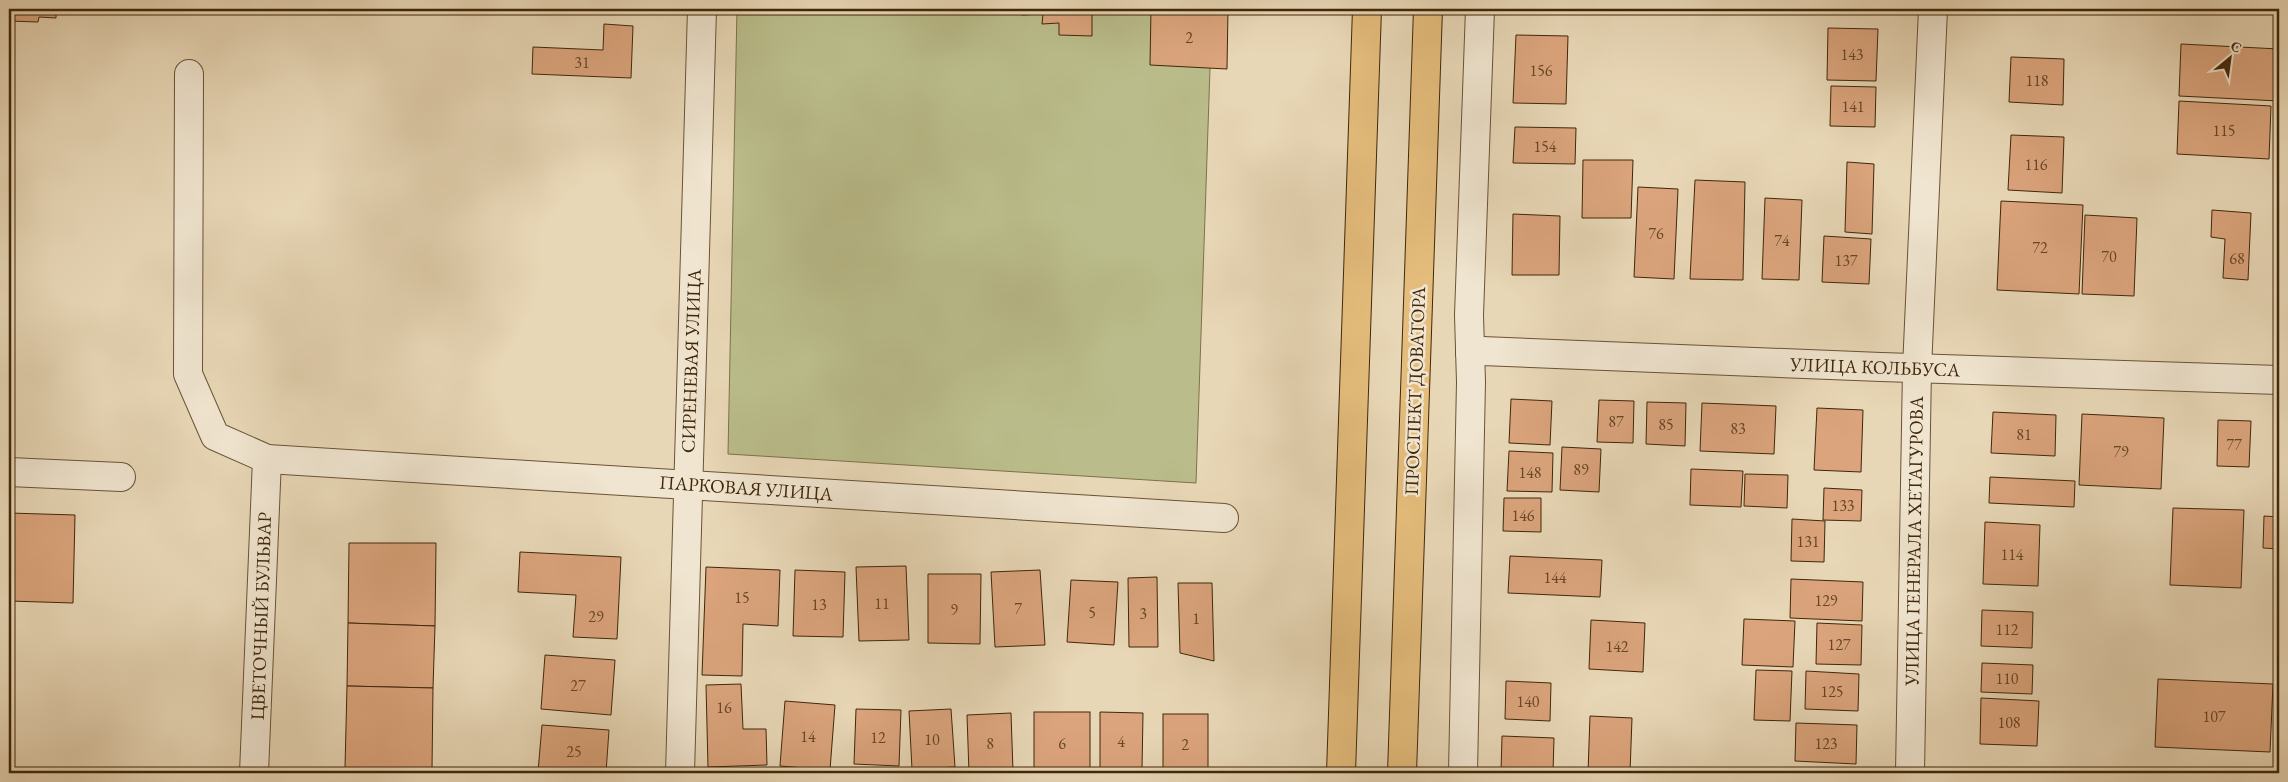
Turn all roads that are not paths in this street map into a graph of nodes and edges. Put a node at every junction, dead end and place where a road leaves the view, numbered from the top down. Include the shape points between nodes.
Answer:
1 (702, 9) edge
2 (1367, 9) edge
3 (1428, 9) edge
4 (1480, 9) edge
5 (1932, 9) edge
6 (189, 74) dead end
7 (1470, 353) junction
8 (1917, 369) junction
9 (2279, 380) edge
10 (267, 459) junction
11 (9, 472) edge
12 (121, 477) dead end
13 (687, 484) junction
14 (1224, 518) dead end
15 (254, 773) edge
16 (680, 773) edge
17 (1341, 773) edge
18 (1402, 773) edge
19 (1463, 773) edge
20 (1910, 773) edge

1 - 13 street, СИРЕНЕВАЯ УЛИЦА
2 - 17 main road
3 - 18 main road, ПРОСПЕКТ ДОВАТОРА
4 - 7 street
5 - 8 street, УЛИЦА ГЕНЕРАЛА ХЕТАГУРОВА
6 - 10 street via 188,374 215,436
7 - 8 street, УЛИЦА КОЛЬБУСА
7 - 19 street
8 - 9 street, УЛИЦА КОЛЬБУСА
8 - 20 street, УЛИЦА ГЕНЕРАЛА ХЕТАГУРОВА
10 - 13 street, ПАРКОВАЯ УЛИЦА
10 - 15 street, ЦВЕТОЧНЫЙ БУЛЬВАР
11 - 12 street
13 - 14 street, ПАРКОВАЯ УЛИЦА
13 - 16 street, СИРЕНЕВАЯ УЛИЦА

